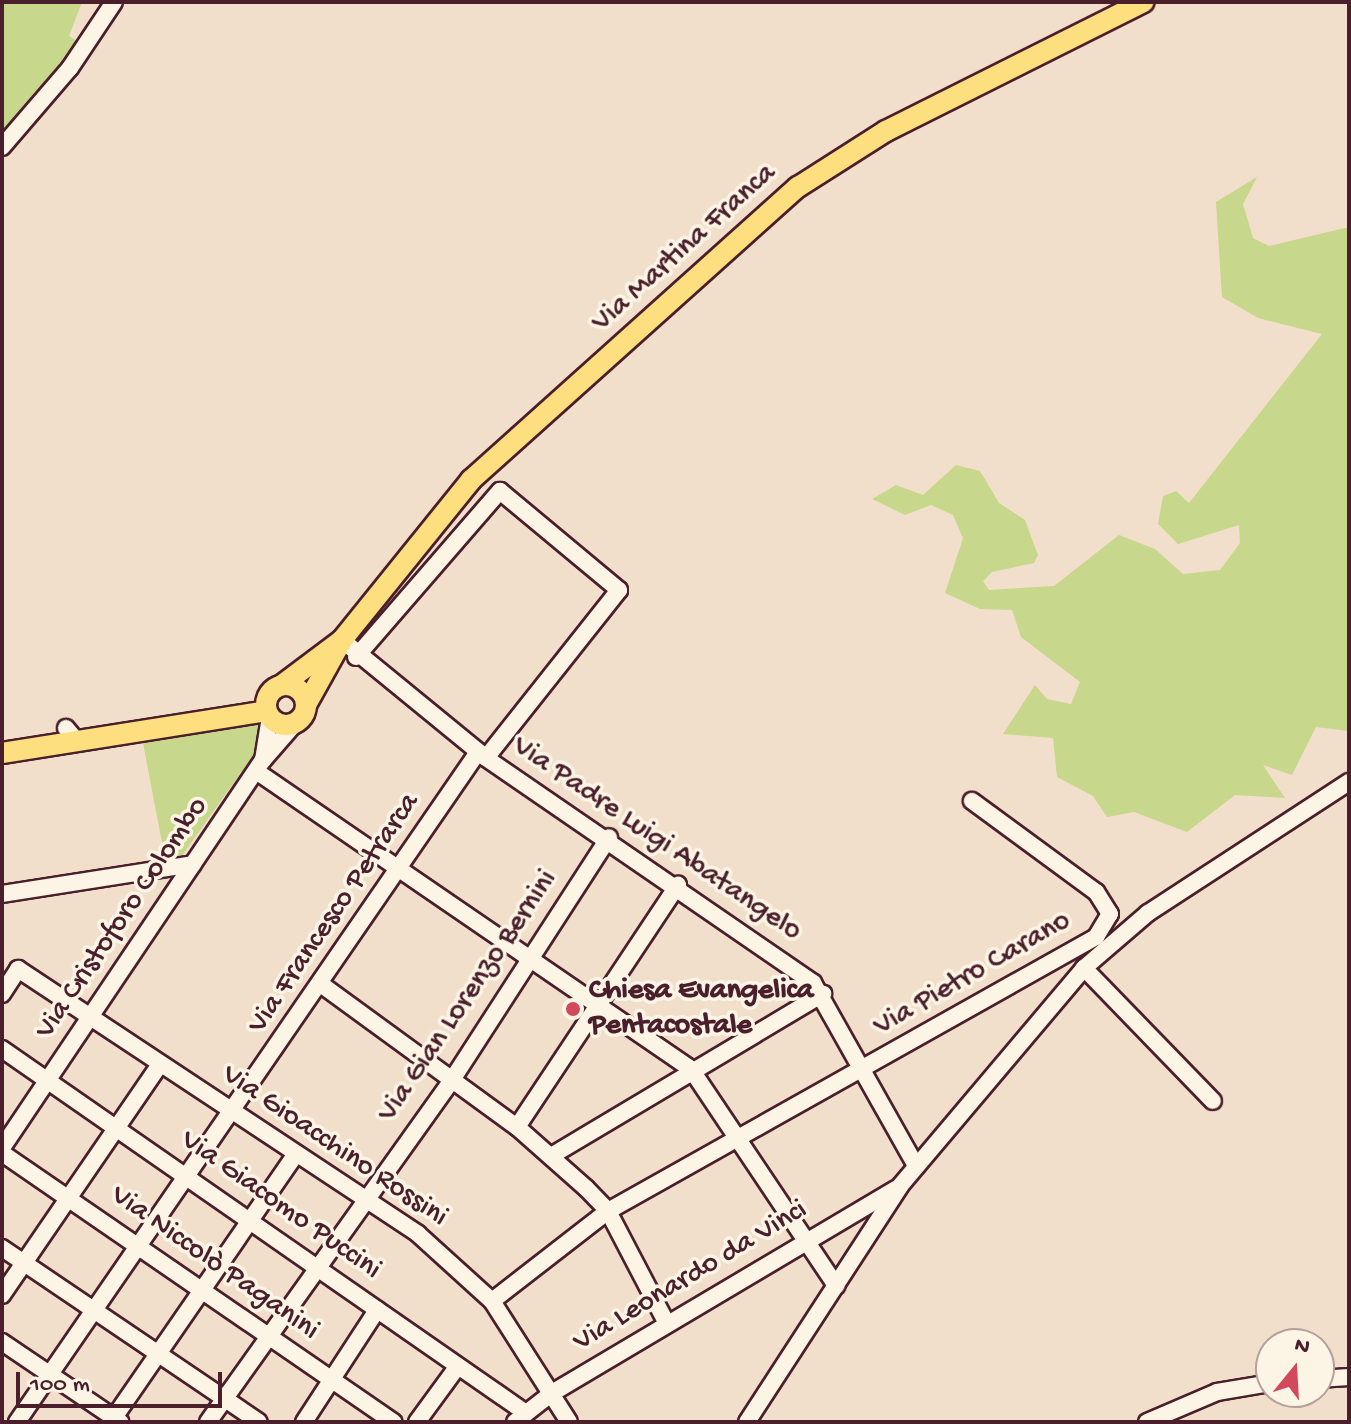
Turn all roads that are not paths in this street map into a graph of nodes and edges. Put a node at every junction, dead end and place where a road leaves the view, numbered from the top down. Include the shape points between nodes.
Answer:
1 (114, 2) edge
2 (1144, 2) edge
3 (2, 147) edge
4 (342, 640) junction
5 (356, 657) junction
6 (277, 688) junction
7 (302, 713) junction
8 (269, 714) junction
9 (201, 719) junction
10 (2, 753) edge
11 (482, 755) junction
12 (259, 765) junction
13 (1349, 782) edge
14 (972, 801) dead end
15 (609, 837) junction
16 (193, 864) junction
17 (402, 867) junction
18 (678, 885) junction
19 (2, 894) edge
20 (533, 958) junction
21 (1084, 968) junction
22 (322, 985) junction
23 (2, 994) edge
24 (823, 994) junction
25 (597, 1003) junction
26 (91, 1018) junction
27 (2, 1049) edge
28 (160, 1064) junction
29 (692, 1070) junction
30 (863, 1070) junction
31 (49, 1080) junction
32 (452, 1080) junction
33 (1213, 1101) dead end
34 (235, 1112) junction
35 (517, 1127) junction
36 (119, 1128) junction
37 (741, 1140) junction
38 (2, 1150) edge
39 (296, 1154) junction
40 (551, 1156) junction
41 (916, 1166) junction
42 (192, 1177) junction
43 (900, 1186) junction
44 (69, 1199) junction
45 (361, 1199) junction
46 (608, 1211) junction
47 (249, 1219) junction
48 (809, 1240) junction
49 (2, 1248) edge
50 (141, 1248) junction
51 (26, 1264) junction
52 (315, 1267) junction
53 (836, 1286) junction
54 (200, 1292) junction
55 (2, 1295) edge
56 (492, 1301) junction
57 (377, 1310) junction
58 (98, 1312) junction
59 (667, 1324) junction
60 (267, 1336) junction
61 (2, 1342) edge
62 (157, 1355) junction
63 (458, 1366) junction
64 (50, 1374) junction
65 (332, 1379) junction
66 (1255, 1386) edge
67 (552, 1393) junction
68 (224, 1399) junction
69 (519, 1417) edge
70 (115, 1421) edge
71 (17, 1422) edge
72 (208, 1422) edge
73 (259, 1422) edge
74 (304, 1422) edge
75 (394, 1422) edge
76 (417, 1422) edge
77 (569, 1422) edge
78 (747, 1422) edge
79 (1147, 1422) edge

1 - 3 street via 70,68
2 - 4 main road, Via Martina Franca via 886,131 798,187 471,480
4 - 5 street, Via Padre Luigi Abatangelo
4 - 6 main road, Via Martina Franca
4 - 7 main road, Via Martina Franca
5 - 11 street, Via Padre Luigi Abatangelo
5 - 11 street, Via Francesco Petrarca via 500,491 619,590
6 - 7 main road via 299,689
6 - 8 main road
6 - 9 main road, Via Martina Franca
7 - 8 main road, Via Martina Franca
7 - 12 street, Via Cristoforo Colombo
8 - 9 main road, Via Martina Franca
8 - 12 street, Via Cristoforo Colombo
9 - 10 main road, Via Martina Franca via 71,734
11 - 15 street, Via Padre Luigi Abatangelo
11 - 17 street, Via Francesco Petrarca
12 - 16 street, Via Cristoforo Colombo
12 - 17 street
13 - 21 street
14 - 30 street, Via Pietro Carano via 1096,892 1110,914 1096,937
15 - 18 street, Via Padre Luigi Abatangelo
15 - 20 street, Via Gian Lorenzo Bernini
16 - 19 street
16 - 26 street, Via Cristoforo Colombo
17 - 20 street
17 - 22 street, Via Francesco Petrarca
18 - 24 street, Via Padre Luigi Abatangelo
18 - 25 street
20 - 25 street
20 - 32 street, Via Gian Lorenzo Bernini
21 - 33 street
21 - 41 street
22 - 32 street
22 - 34 street, Via Francesco Petrarca
23 - 26 street, Via Gioacchino Rossini via 18,969
24 - 29 street
24 - 30 street, Via Padre Luigi Abatangelo
25 - 29 street
25 - 35 street
26 - 28 street, Via Gioacchino Rossini
26 - 31 street, Via Cristoforo Colombo
27 - 31 street, Via Giacomo Puccini
28 - 34 street, Via Gioacchino Rossini
28 - 36 street
29 - 37 street
29 - 40 street
30 - 37 street, Via Pietro Carano
30 - 41 street, Via Padre Luigi Abatangelo
31 - 36 street, Via Giacomo Puccini
31 - 38 street, Via Cristoforo Colombo
32 - 35 street
32 - 45 street, Via Gian Lorenzo Bernini
34 - 39 street, Via Gioacchino Rossini
34 - 42 street, Via Francesco Petrarca
35 - 40 street
36 - 42 street, Via Giacomo Puccini
36 - 44 street
37 - 46 street, Via Pietro Carano
37 - 48 street
38 - 44 street, Via Niccolò Paganini
39 - 45 street, Via Gioacchino Rossini
39 - 47 street
40 - 46 street
41 - 43 street
42 - 47 street, Via Giacomo Puccini
42 - 50 street, Via Francesco Petrarca
43 - 48 street, Via Leonardo da Vinci
43 - 53 street
44 - 50 street, Via Niccolò Paganini
44 - 51 street
45 - 52 street, Via Gian Lorenzo Bernini
45 - 56 street, Via Gioacchino Rossini via 430,1243
46 - 56 street, Via Pietro Carano
46 - 59 street
47 - 52 street, Via Giacomo Puccini
47 - 54 street
48 - 53 street
48 - 59 street, Via Leonardo da Vinci
49 - 51 street
50 - 54 street, Via Niccolò Paganini
50 - 58 street, Via Francesco Petrarca
51 - 55 street
51 - 58 street
52 - 57 street, Via Giacomo Puccini
52 - 60 street, Via Gian Lorenzo Bernini
53 - 78 street
54 - 60 street, Via Niccolò Paganini
54 - 62 street
56 - 67 street, Via Gioacchino Rossini
57 - 63 street, Via Giacomo Puccini
57 - 65 street
58 - 62 street
58 - 64 street, Via Francesco Petrarca
59 - 67 street, Via Leonardo da Vinci
60 - 65 street, Via Niccolò Paganini
60 - 68 street, Via Gian Lorenzo Bernini
61 - 64 street
62 - 68 street
62 - 70 street
63 - 69 street, Via Giacomo Puccini
63 - 76 street
64 - 70 street
64 - 71 street, Via Francesco Petrarca
65 - 74 street
65 - 75 street, Via Niccolò Paganini
66 - 79 street via 1217,1392
67 - 69 street, Via Leonardo da Vinci
67 - 77 street, Via Gioacchino Rossini
68 - 72 street, Via Gian Lorenzo Bernini
68 - 73 street

